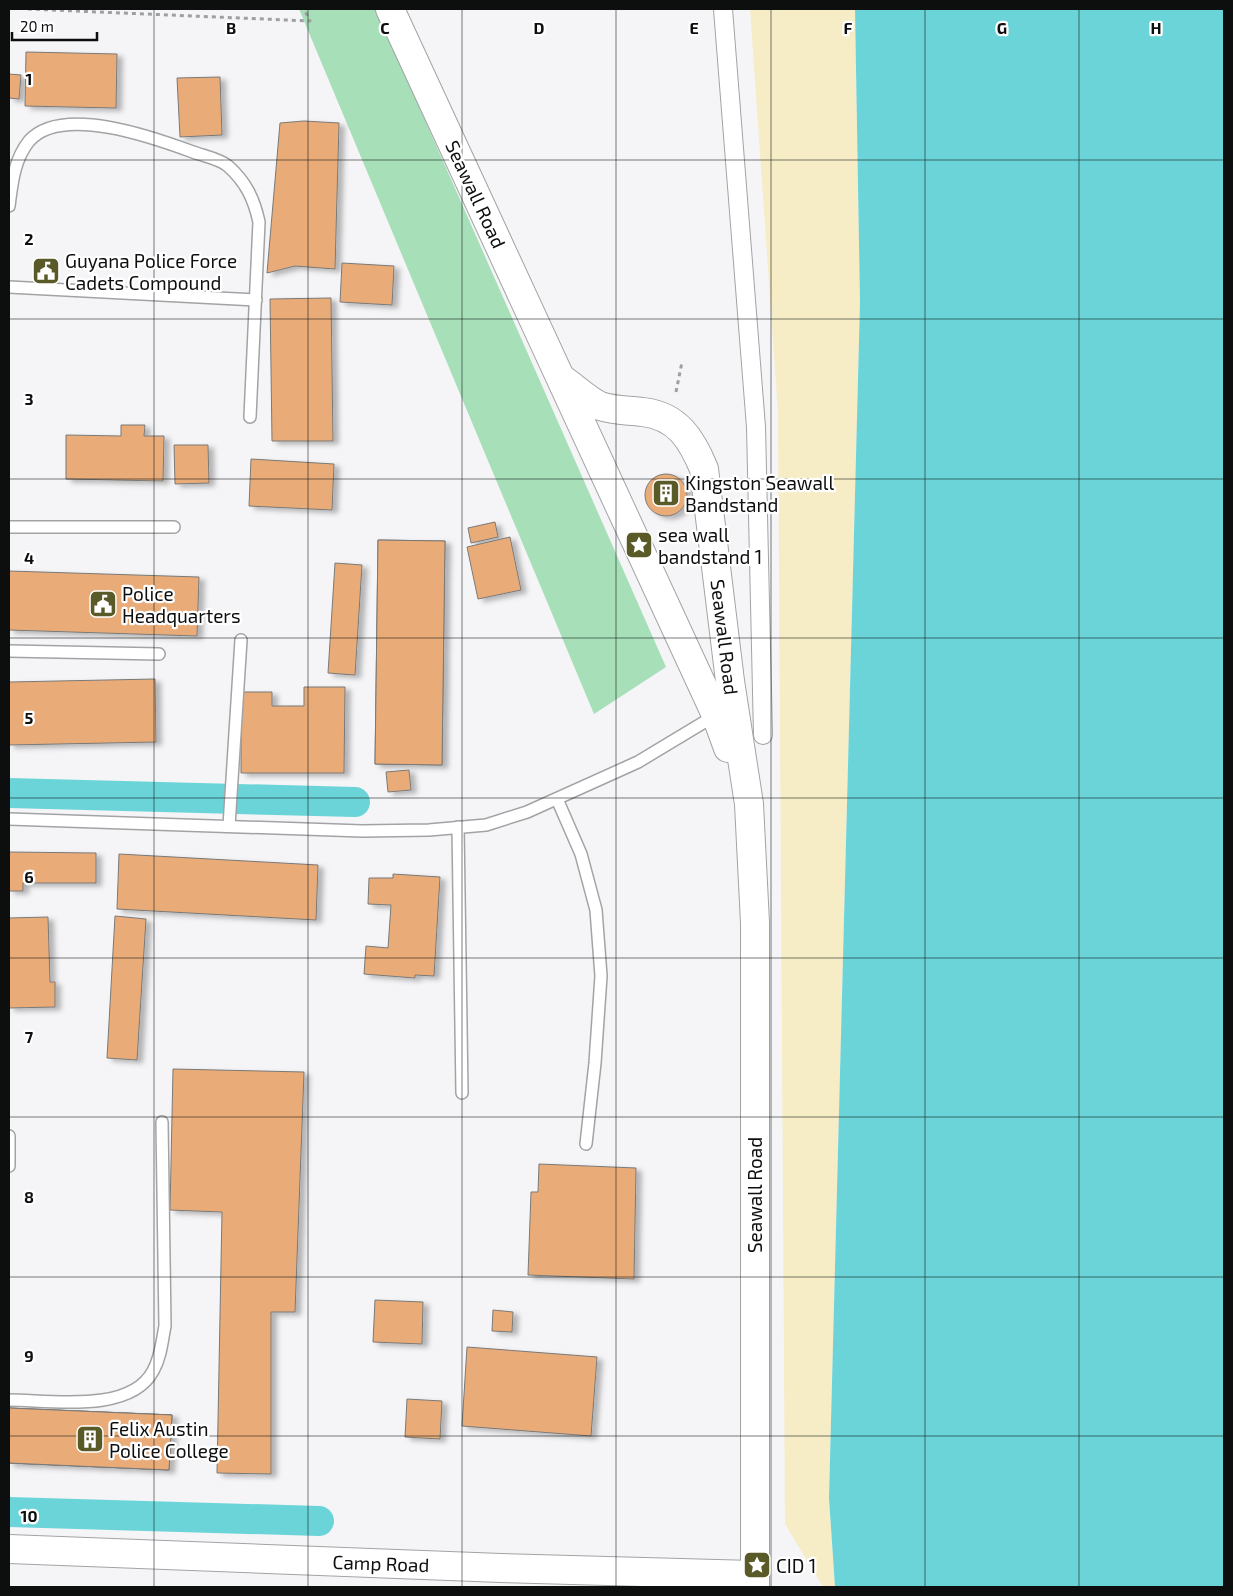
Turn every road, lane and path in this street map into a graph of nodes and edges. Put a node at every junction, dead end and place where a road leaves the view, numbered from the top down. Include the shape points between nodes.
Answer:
1 (28, 9) edge
2 (304, 9) edge
3 (390, 9) edge
4 (723, 9) edge
5 (9, 206) edge
6 (9, 287) edge
7 (256, 300) junction
8 (562, 379) junction
9 (250, 417) dead end
10 (9, 527) edge
11 (174, 527) dead end
12 (241, 640) dead end
13 (9, 651) edge
14 (159, 654) dead end
15 (716, 715) junction
16 (763, 735) dead end
17 (557, 799) junction
18 (749, 804) junction
19 (9, 819) edge
20 (230, 826) junction
21 (458, 827) junction
22 (462, 1093) dead end
23 (162, 1122) dead end
24 (9, 1136) edge
25 (586, 1144) dead end
26 (9, 1166) edge
27 (9, 1400) edge
28 (9, 1549) edge
29 (9, 1557) edge
30 (754, 1581) edge

1 - 2 path via 310,21
3 - 8 street, Seawall Road
4 - 16 street via 756,426
5 - 7 lane via 20,155 30,140 56,127 98,125 162,141 226,165 244,183 254,201 258,222
6 - 7 lane
7 - 9 lane
8 - 15 street, Seawall Road
8 - 18 street, Seawall Road via 599,405 670,420 692,441 704,469
10 - 11 lane
12 - 20 lane
13 - 14 lane
15 - 17 lane via 638,762
15 - 18 street, Seawall Road
17 - 21 lane via 494,822
17 - 25 lane via 581,854 596,910 601,976
18 - 30 street, Seawall Road via 755,923
19 - 20 lane
20 - 21 lane via 362,831
21 - 22 lane
23 - 27 lane via 164,1326 160,1354 153,1372 140,1387 122,1396 97,1401
24 - 26 lane
28 - 29 lane
28 - 30 street, Camp Road

